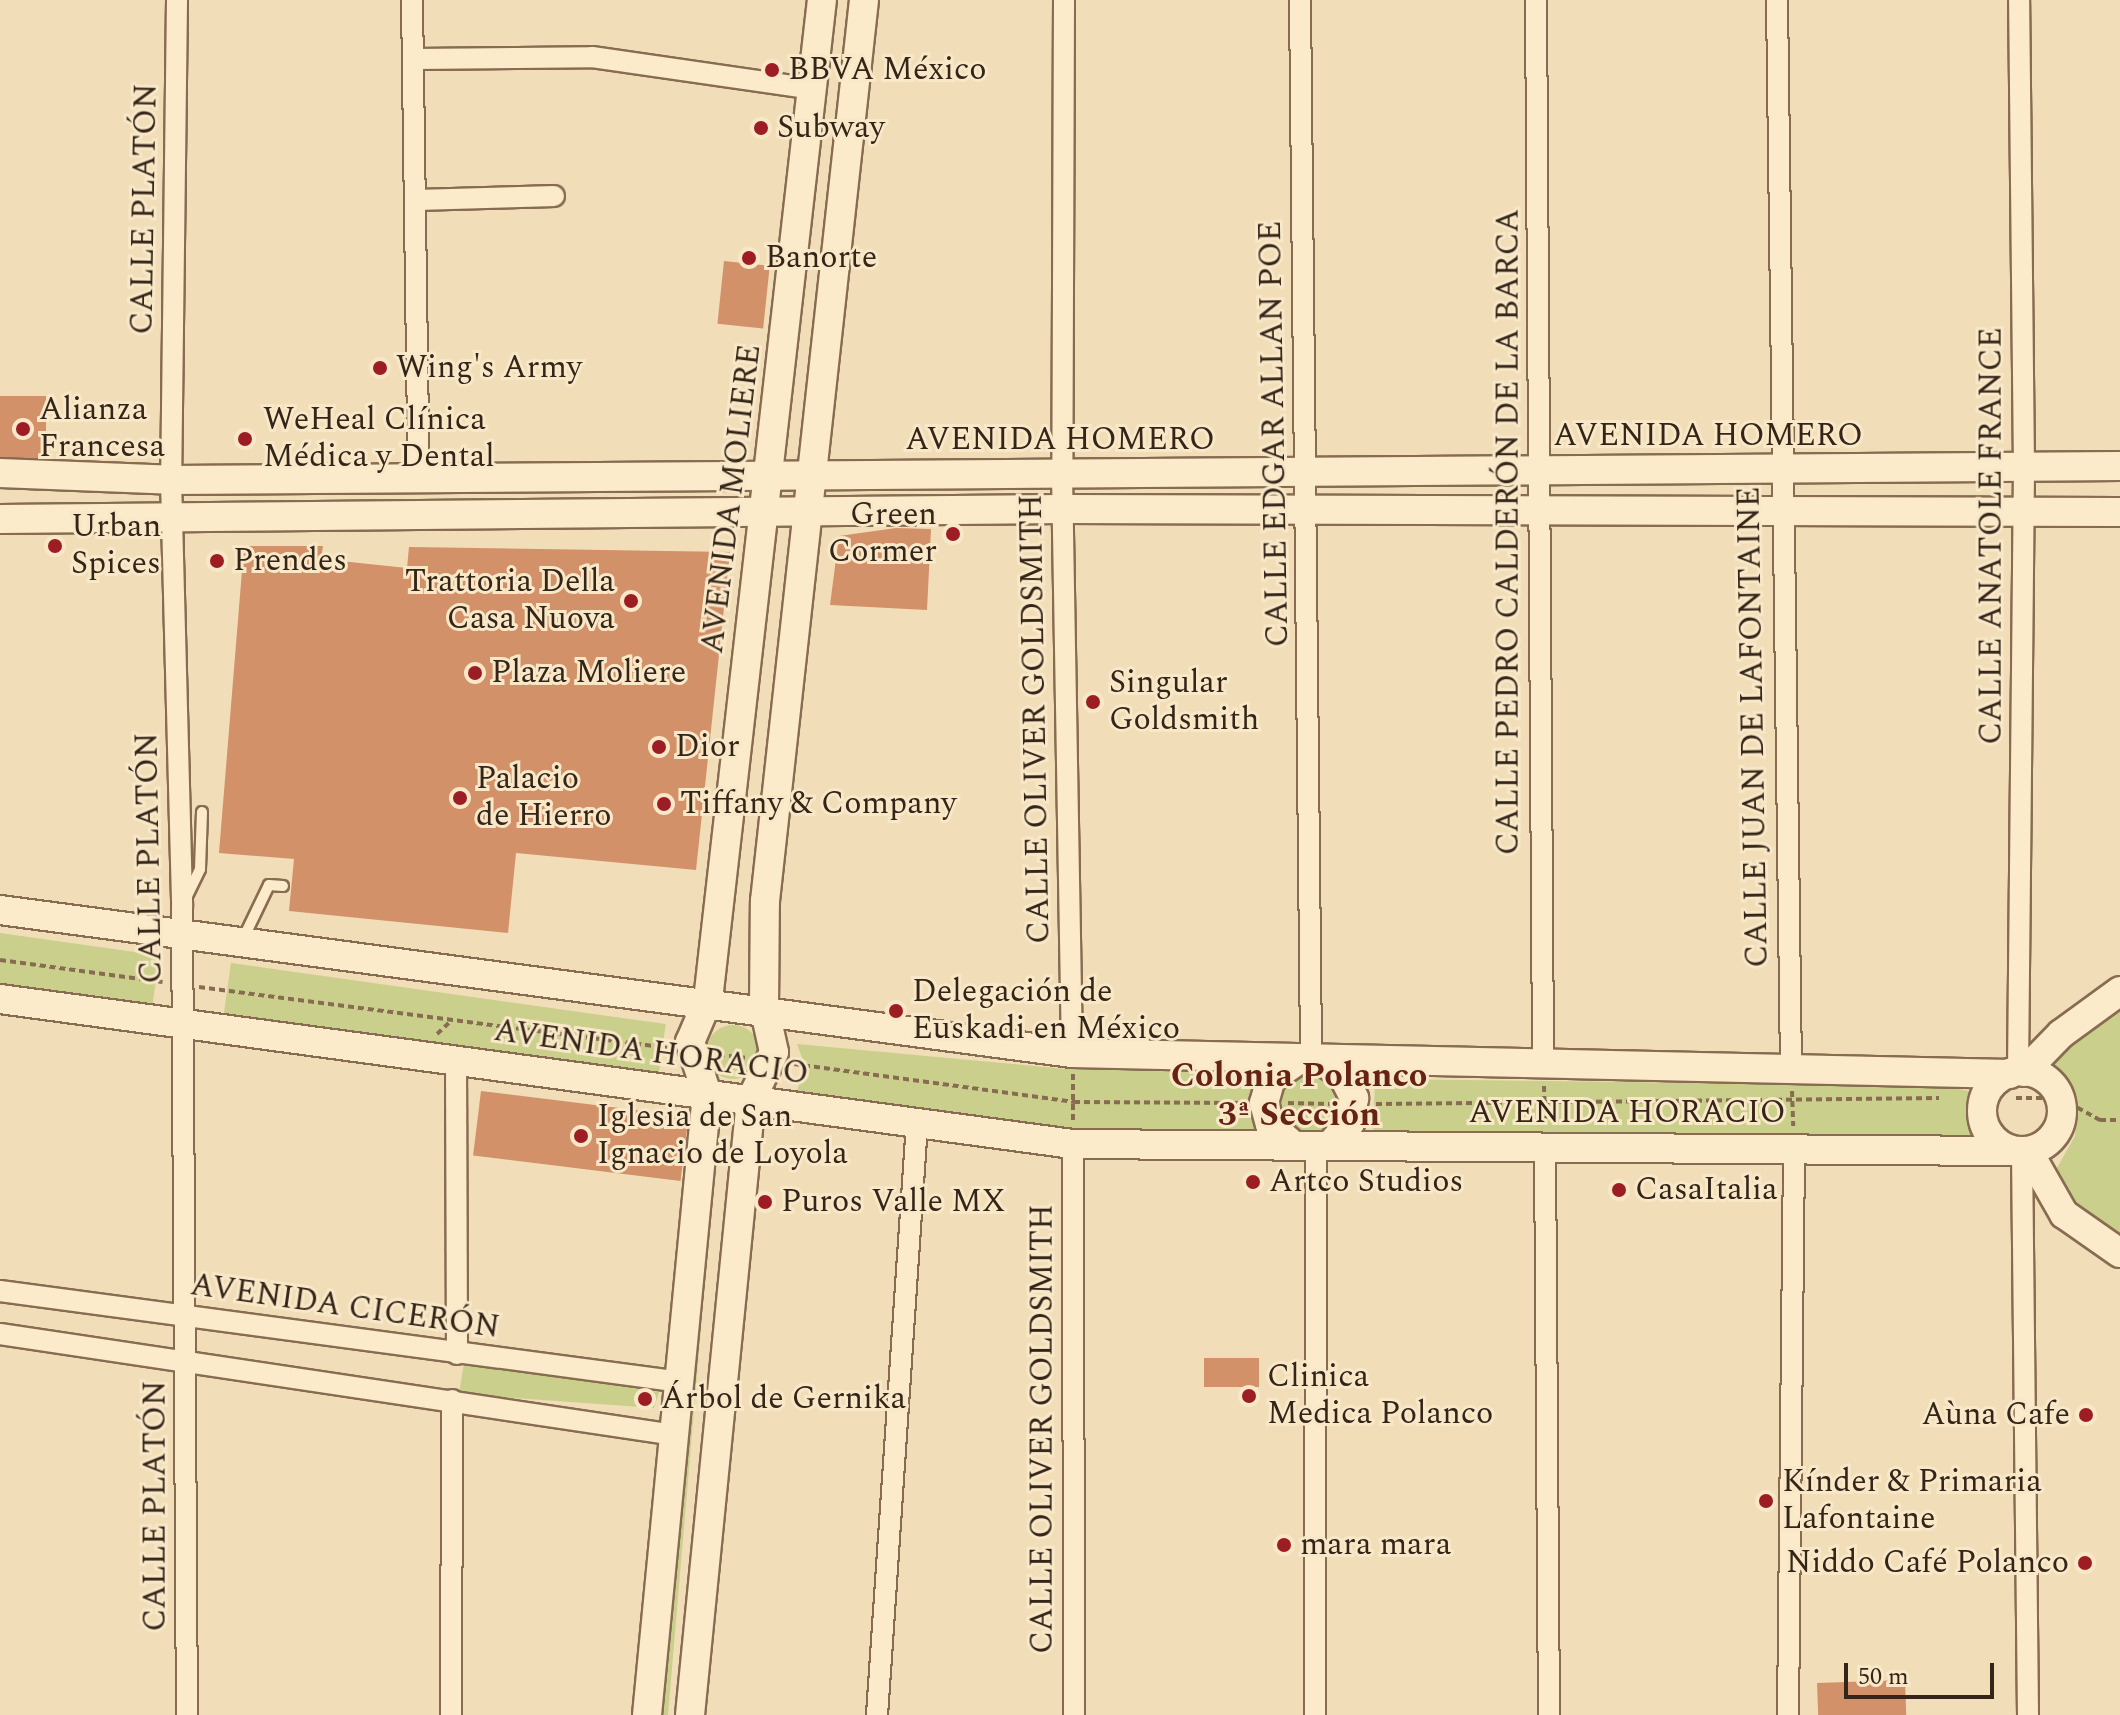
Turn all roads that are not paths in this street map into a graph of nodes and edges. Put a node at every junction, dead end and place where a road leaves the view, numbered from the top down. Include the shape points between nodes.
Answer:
1 (177, 0) edge
2 (412, 0) edge
3 (822, 0) edge
4 (864, 0) edge
5 (1064, 0) edge
6 (1300, 0) edge
7 (1536, 0) edge
8 (1777, 0) edge
9 (2019, 0) edge
10 (415, 59) junction
11 (813, 89) junction
12 (554, 196) dead end
13 (418, 200) junction
14 (2120, 466) edge
15 (2024, 468) junction
16 (1779, 469) junction
17 (1538, 471) junction
18 (1305, 472) junction
19 (0, 473) edge
20 (1062, 474) junction
21 (769, 475) junction
22 (808, 475) junction
23 (419, 478) junction
24 (171, 480) junction
25 (1063, 509) junction
26 (1305, 509) junction
27 (804, 511) junction
28 (1538, 511) junction
29 (2023, 511) junction
30 (765, 512) junction
31 (2120, 512) edge
32 (1779, 513) junction
33 (172, 517) junction
34 (0, 519) edge
35 (202, 812) dead end
36 (283, 886) dead end
37 (0, 910) edge
38 (182, 920) junction
39 (242, 941) junction
40 (2120, 991) edge
41 (0, 999) edge
42 (708, 1000) junction
43 (764, 1007) junction
44 (183, 1024) junction
45 (1072, 1053) junction
46 (1310, 1059) junction
47 (456, 1061) junction
48 (1543, 1064) junction
49 (1791, 1069) junction
50 (2017, 1072) junction
51 (707, 1094) junction
52 (751, 1100) junction
53 (917, 1123) junction
54 (1073, 1144) junction
55 (1313, 1145) junction
56 (1545, 1147) junction
57 (1794, 1149) junction
58 (2022, 1151) junction
59 (2120, 1253) edge
60 (0, 1291) edge
61 (184, 1315) junction
62 (0, 1334) edge
63 (457, 1354) junction
64 (185, 1361) junction
65 (681, 1382) junction
66 (452, 1400) junction
67 (675, 1435) junction
68 (187, 1715) edge
69 (451, 1715) edge
70 (647, 1715) edge
71 (690, 1715) edge
72 (877, 1715) edge
73 (1074, 1715) edge
74 (1315, 1715) edge
75 (1549, 1715) edge
76 (1788, 1715) edge
77 (2028, 1715) edge

1 - 24 street, CALLE PLATÓN
2 - 10 street
3 - 11 street, AVENIDA MOLIERE
4 - 22 street
5 - 20 street, CALLE OLIVER GOLDSMITH
6 - 18 street, CALLE EDGAR ALLAN POE
7 - 17 street, CALLE PEDRO CALDERÓN DE LA BARCA
8 - 16 street, CALLE JUAN DE LAFONTAINE
9 - 15 street, CALLE ANATOLE FRANCE
10 - 11 street via 592,57
10 - 13 street
11 - 21 street, AVENIDA MOLIERE
12 - 13 street
13 - 23 street
14 - 15 street, AVENIDA HOMERO
15 - 16 street, AVENIDA HOMERO
15 - 29 street, CALLE ANATOLE FRANCE
16 - 17 street, AVENIDA HOMERO
16 - 32 street, CALLE JUAN DE LAFONTAINE
17 - 18 street, AVENIDA HOMERO
17 - 28 street, CALLE PEDRO CALDERÓN DE LA BARCA
18 - 20 street, AVENIDA HOMERO
18 - 26 street, CALLE EDGAR ALLAN POE
19 - 24 street, AVENIDA HOMERO
20 - 22 street, AVENIDA HOMERO
20 - 25 street, CALLE OLIVER GOLDSMITH
21 - 22 street, AVENIDA HOMERO
21 - 23 street, AVENIDA HOMERO
21 - 30 street, AVENIDA MOLIERE
22 - 27 street
23 - 24 street, AVENIDA HOMERO
24 - 33 street, CALLE PLATÓN
25 - 26 street
25 - 27 street
25 - 45 street, CALLE OLIVER GOLDSMITH
26 - 28 street
26 - 46 street, CALLE EDGAR ALLAN POE
27 - 30 street
27 - 43 street via 765,901
28 - 32 street
28 - 48 street, CALLE PEDRO CALDERÓN DE LA BARCA
29 - 31 street
29 - 32 street
29 - 50 street, CALLE ANATOLE FRANCE
30 - 33 street
30 - 42 street, AVENIDA MOLIERE
32 - 49 street, CALLE JUAN DE LAFONTAINE
33 - 34 street
33 - 38 street, CALLE PLATÓN
35 - 38 lane via 200,869
36 - 39 lane via 269,885
37 - 38 street, AVENIDA HORACIO
38 - 39 street, AVENIDA HORACIO
38 - 44 street, CALLE PLATÓN
39 - 42 street, AVENIDA HORACIO
40 - 50 street
41 - 44 street, AVENIDA HORACIO
42 - 43 street, AVENIDA HORACIO
42 - 51 street, AVENIDA MOLIERE via 693,1025 690,1051
43 - 45 street, AVENIDA HORACIO
43 - 52 street via 774,1034 773,1061
44 - 47 street, AVENIDA HORACIO
44 - 61 street, CALLE PLATÓN
45 - 46 street, AVENIDA HORACIO
46 - 48 street, AVENIDA HORACIO
46 - 55 street via 1348,1081 1354,1104 1350,1123
46 - 55 street via 1271,1079 1264,1103 1270,1125
47 - 51 street, AVENIDA HORACIO
47 - 63 street
48 - 49 street, AVENIDA HORACIO
49 - 50 street, AVENIDA HORACIO
50 - 58 street via 1985,1097 1987,1131
50 - 58 street via 2046,1080 2060,1098 2056,1132
51 - 52 street, AVENIDA HORACIO
51 - 65 street
52 - 53 street, AVENIDA HORACIO
52 - 71 street
53 - 54 street, AVENIDA HORACIO
53 - 72 street
54 - 55 street, AVENIDA HORACIO
54 - 73 street, CALLE OLIVER GOLDSMITH
55 - 56 street, AVENIDA HORACIO
55 - 74 street
56 - 57 street, AVENIDA HORACIO
56 - 75 street
57 - 58 street, AVENIDA HORACIO
57 - 76 street
58 - 59 street via 2064,1214
58 - 77 street
60 - 61 street, AVENIDA CICERÓN
61 - 63 street, AVENIDA CICERÓN
61 - 64 street, CALLE PLATÓN
62 - 64 street
63 - 65 street, AVENIDA CICERÓN
64 - 66 street
64 - 68 street, CALLE PLATÓN
65 - 67 street
66 - 67 street
66 - 69 street
67 - 70 street

